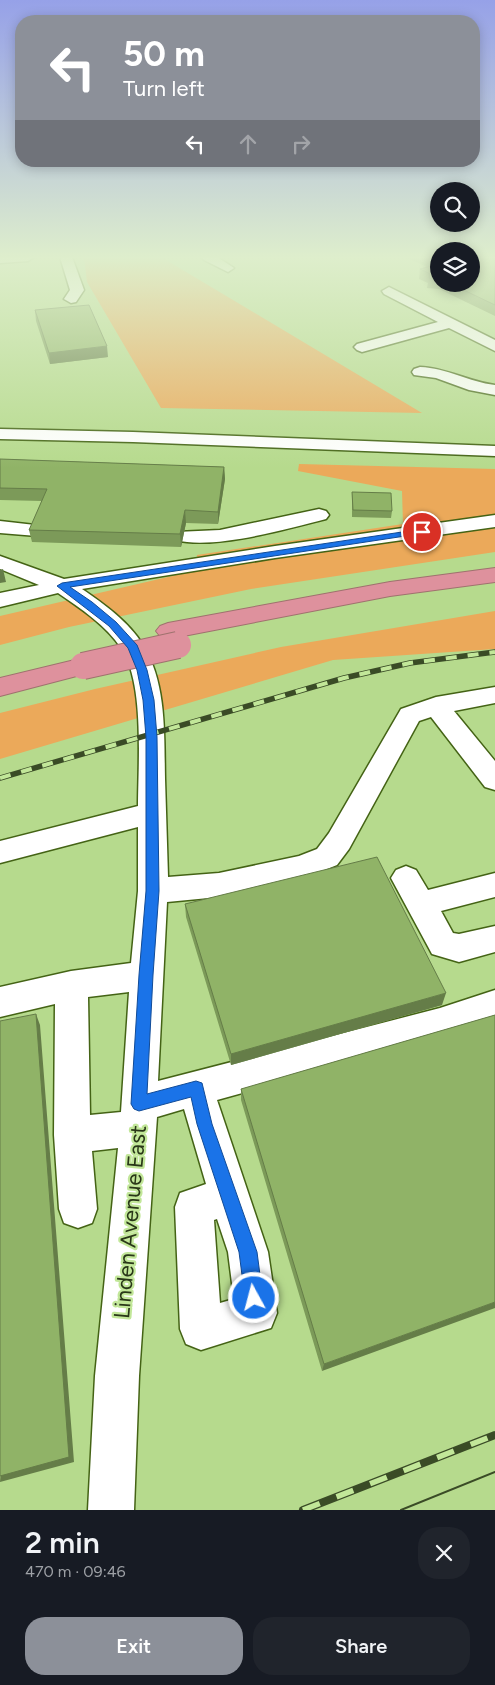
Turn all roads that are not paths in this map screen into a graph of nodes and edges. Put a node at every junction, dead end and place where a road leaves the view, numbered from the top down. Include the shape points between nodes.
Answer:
1 (434, 327) edge
2 (460, 327) edge
3 (362, 346) dead end
4 (495, 346) edge
5 (420, 372) dead end
6 (495, 390) edge
7 (470, 399) dead end
8 (0, 434) edge
9 (0, 445) edge
10 (495, 451) edge
11 (495, 460) edge
12 (319, 515) dead end
13 (495, 521) edge
14 (0, 527) edge
15 (37, 530) edge
16 (183, 536) edge
17 (0, 562) edge
18 (495, 574) edge
19 (62, 586) junction
20 (495, 588) edge
21 (0, 600) edge
22 (173, 638) junction
23 (80, 659) junction
24 (0, 670) edge
25 (0, 687) edge
26 (495, 695) edge
27 (436, 706) junction
28 (495, 780) edge
29 (152, 813) junction
30 (0, 852) edge
31 (406, 878) dead end
32 (152, 882) junction
33 (495, 885) edge
34 (421, 904) junction
35 (495, 939) edge
36 (146, 975) junction
37 (72, 985) junction
38 (0, 1002) edge
39 (495, 1005) edge
40 (196, 1088) junction
41 (139, 1116) junction
42 (72, 1135) junction
43 (229, 1196) dead end
44 (78, 1209) dead end
45 (111, 1510) edge

1 - 3 street
2 - 4 street
5 - 6 street via 431,371 477,388
6 - 7 street
8 - 10 street
9 - 11 street
12 - 16 street via 220,536
13 - 19 street
14 - 15 street
17 - 19 street, Linden Avenue East
18 - 22 highway via 390,589
19 - 21 street
19 - 29 street, Linden Avenue East via 113,624 133,647 149,700
20 - 22 highway
22 - 23 highway, bridge
23 - 24 highway
23 - 25 highway
26 - 27 street
27 - 28 street
27 - 32 street via 410,715 339,841 248,864
29 - 30 street
29 - 32 street, Linden Avenue East
31 - 34 street
32 - 36 street, Linden Avenue East
33 - 34 street
34 - 35 street via 443,944 459,948
36 - 37 street
36 - 41 street, Linden Avenue East
37 - 38 street
37 - 42 street
39 - 40 street via 440,1023
40 - 41 street
40 - 43 street
41 - 42 street
41 - 45 street, Linden Avenue East via 117,1376
42 - 44 street

